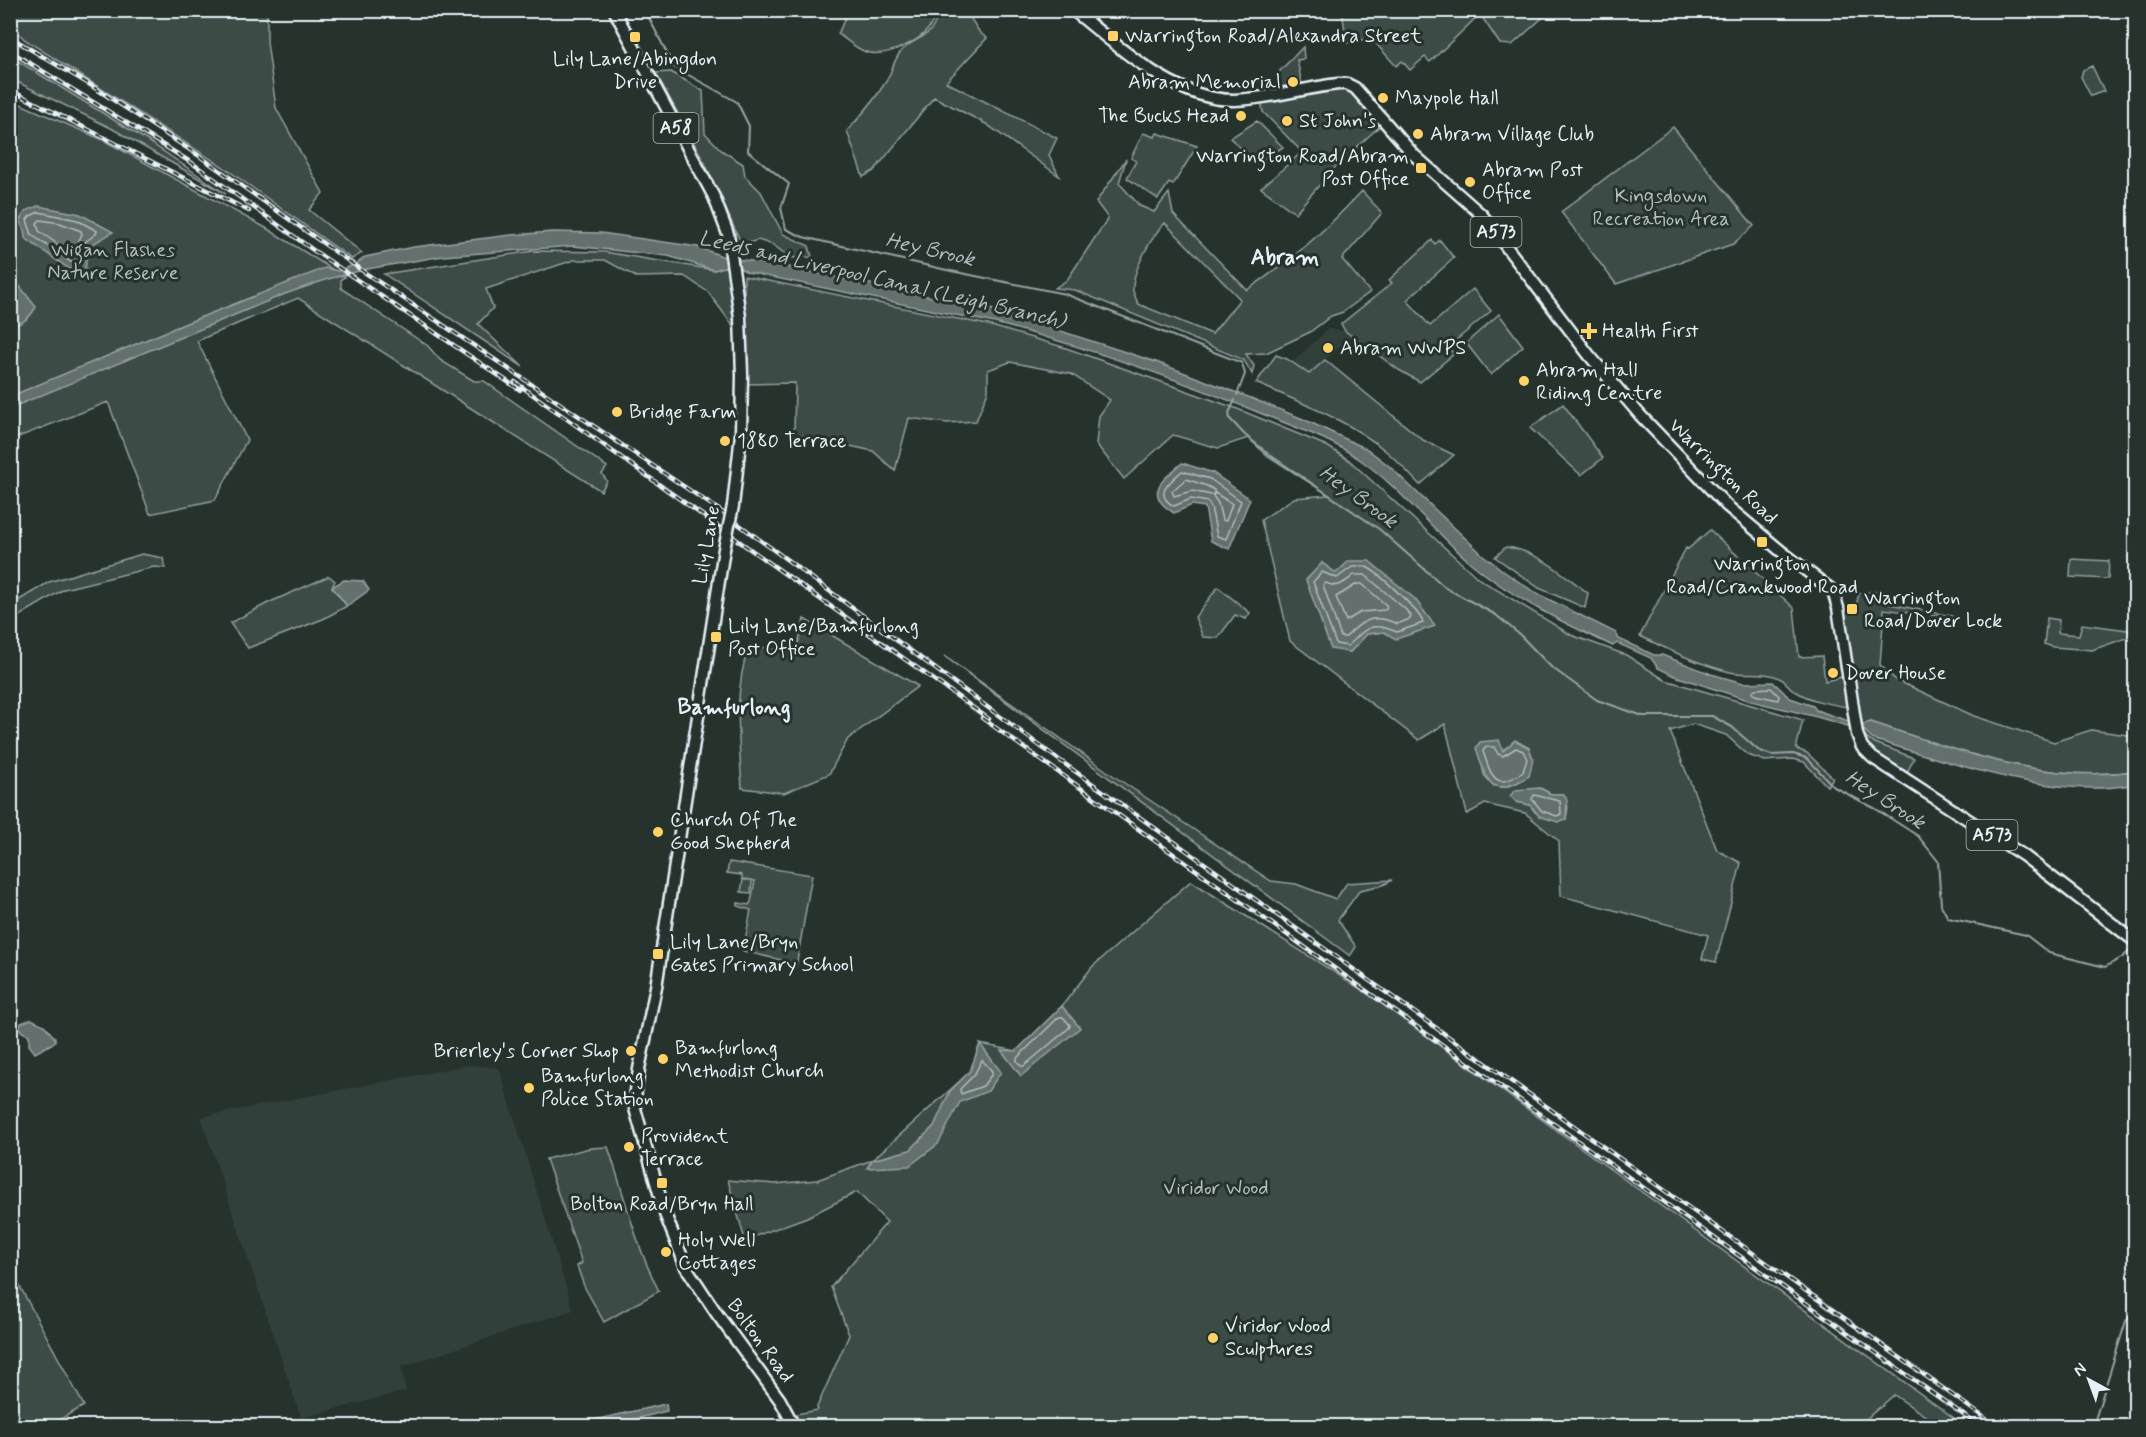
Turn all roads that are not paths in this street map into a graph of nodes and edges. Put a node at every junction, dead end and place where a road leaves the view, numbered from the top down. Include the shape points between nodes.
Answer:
1 (614, 10) edge
2 (1073, 10) edge
3 (2134, 941) edge
4 (634, 1109) joint
5 (794, 1426) edge

1 - 4 main road, Lily Lane / A58, bridge via 725,224 741,336 740,457
2 - 3 main road, Warrington Road / A573 via 1150,70 1214,99 1251,98 1342,83 1355,88 1414,155 1482,214 1589,355 1681,458 1748,525 1833,591 1862,747 2024,856
4 - 5 main road, Bolton Road / A58 via 665,1214 686,1267 780,1400

